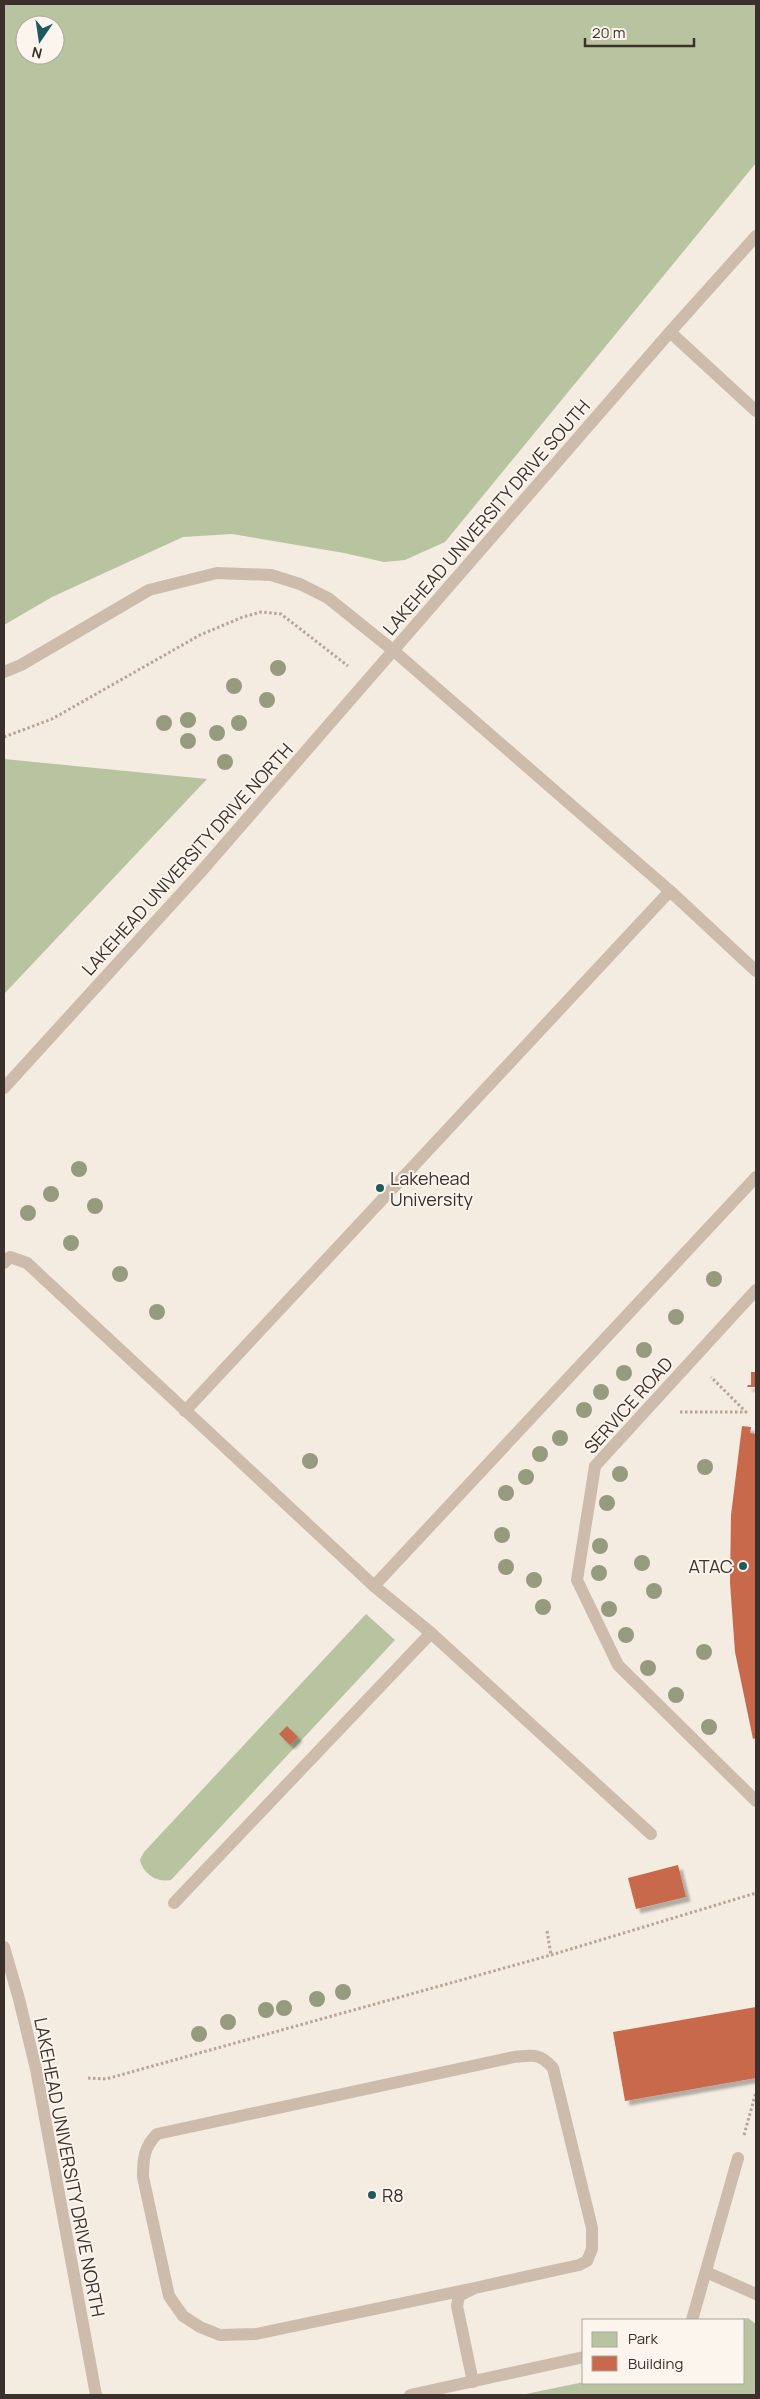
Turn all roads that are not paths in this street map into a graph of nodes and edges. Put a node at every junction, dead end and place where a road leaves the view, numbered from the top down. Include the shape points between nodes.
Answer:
1 (756, 236) edge
2 (670, 332) junction
3 (756, 411) edge
4 (394, 651) junction
5 (4, 672) edge
6 (670, 891) junction
7 (756, 971) edge
8 (4, 1088) edge
9 (756, 1177) edge
10 (4, 1263) edge
11 (756, 1290) edge
12 (186, 1411) junction
13 (374, 1586) junction
14 (431, 1633) junction
15 (756, 1801) edge
16 (651, 1834) dead end
17 (174, 1903) dead end
18 (4, 1947) edge
19 (738, 2158) road end
20 (706, 2272) junction
21 (475, 2288) junction
22 (756, 2294) edge
23 (692, 2319) edge
24 (582, 2357) edge
25 (473, 2382) junction
26 (96, 2395) edge
27 (410, 2395) edge

1 - 2 lane, LAKEHEAD UNIVERSITY DRIVE SOUTH
2 - 3 lane
2 - 4 lane, LAKEHEAD UNIVERSITY DRIVE SOUTH
4 - 5 lane, LAKEHEAD UNIVERSITY DRIVE SOUTH via 328,598 300,584 271,575 217,573 149,590 22,665
4 - 6 lane
4 - 8 lane, LAKEHEAD UNIVERSITY DRIVE NORTH via 199,874
6 - 7 lane
6 - 12 lane
9 - 13 lane
10 - 12 lane via 10,1256 27,1263
11 - 15 lane, SERVICE ROAD via 595,1466 577,1580 618,1665
12 - 13 lane
13 - 14 lane
14 - 16 lane
14 - 17 lane
18 - 26 lane, LAKEHEAD UNIVERSITY DRIVE NORTH via 36,2069
19 - 20 lane
20 - 22 lane
20 - 23 lane
21 - 21 lane via 579,2265 587,2261 592,2249 592,2228 556,2077 544,2058 533,2055 514,2057 156,2134 147,2144 143,2177 169,2296 183,2316 220,2336 256,2334
21 - 25 lane via 459,2296 457,2306
24 - 25 lane
25 - 27 lane

